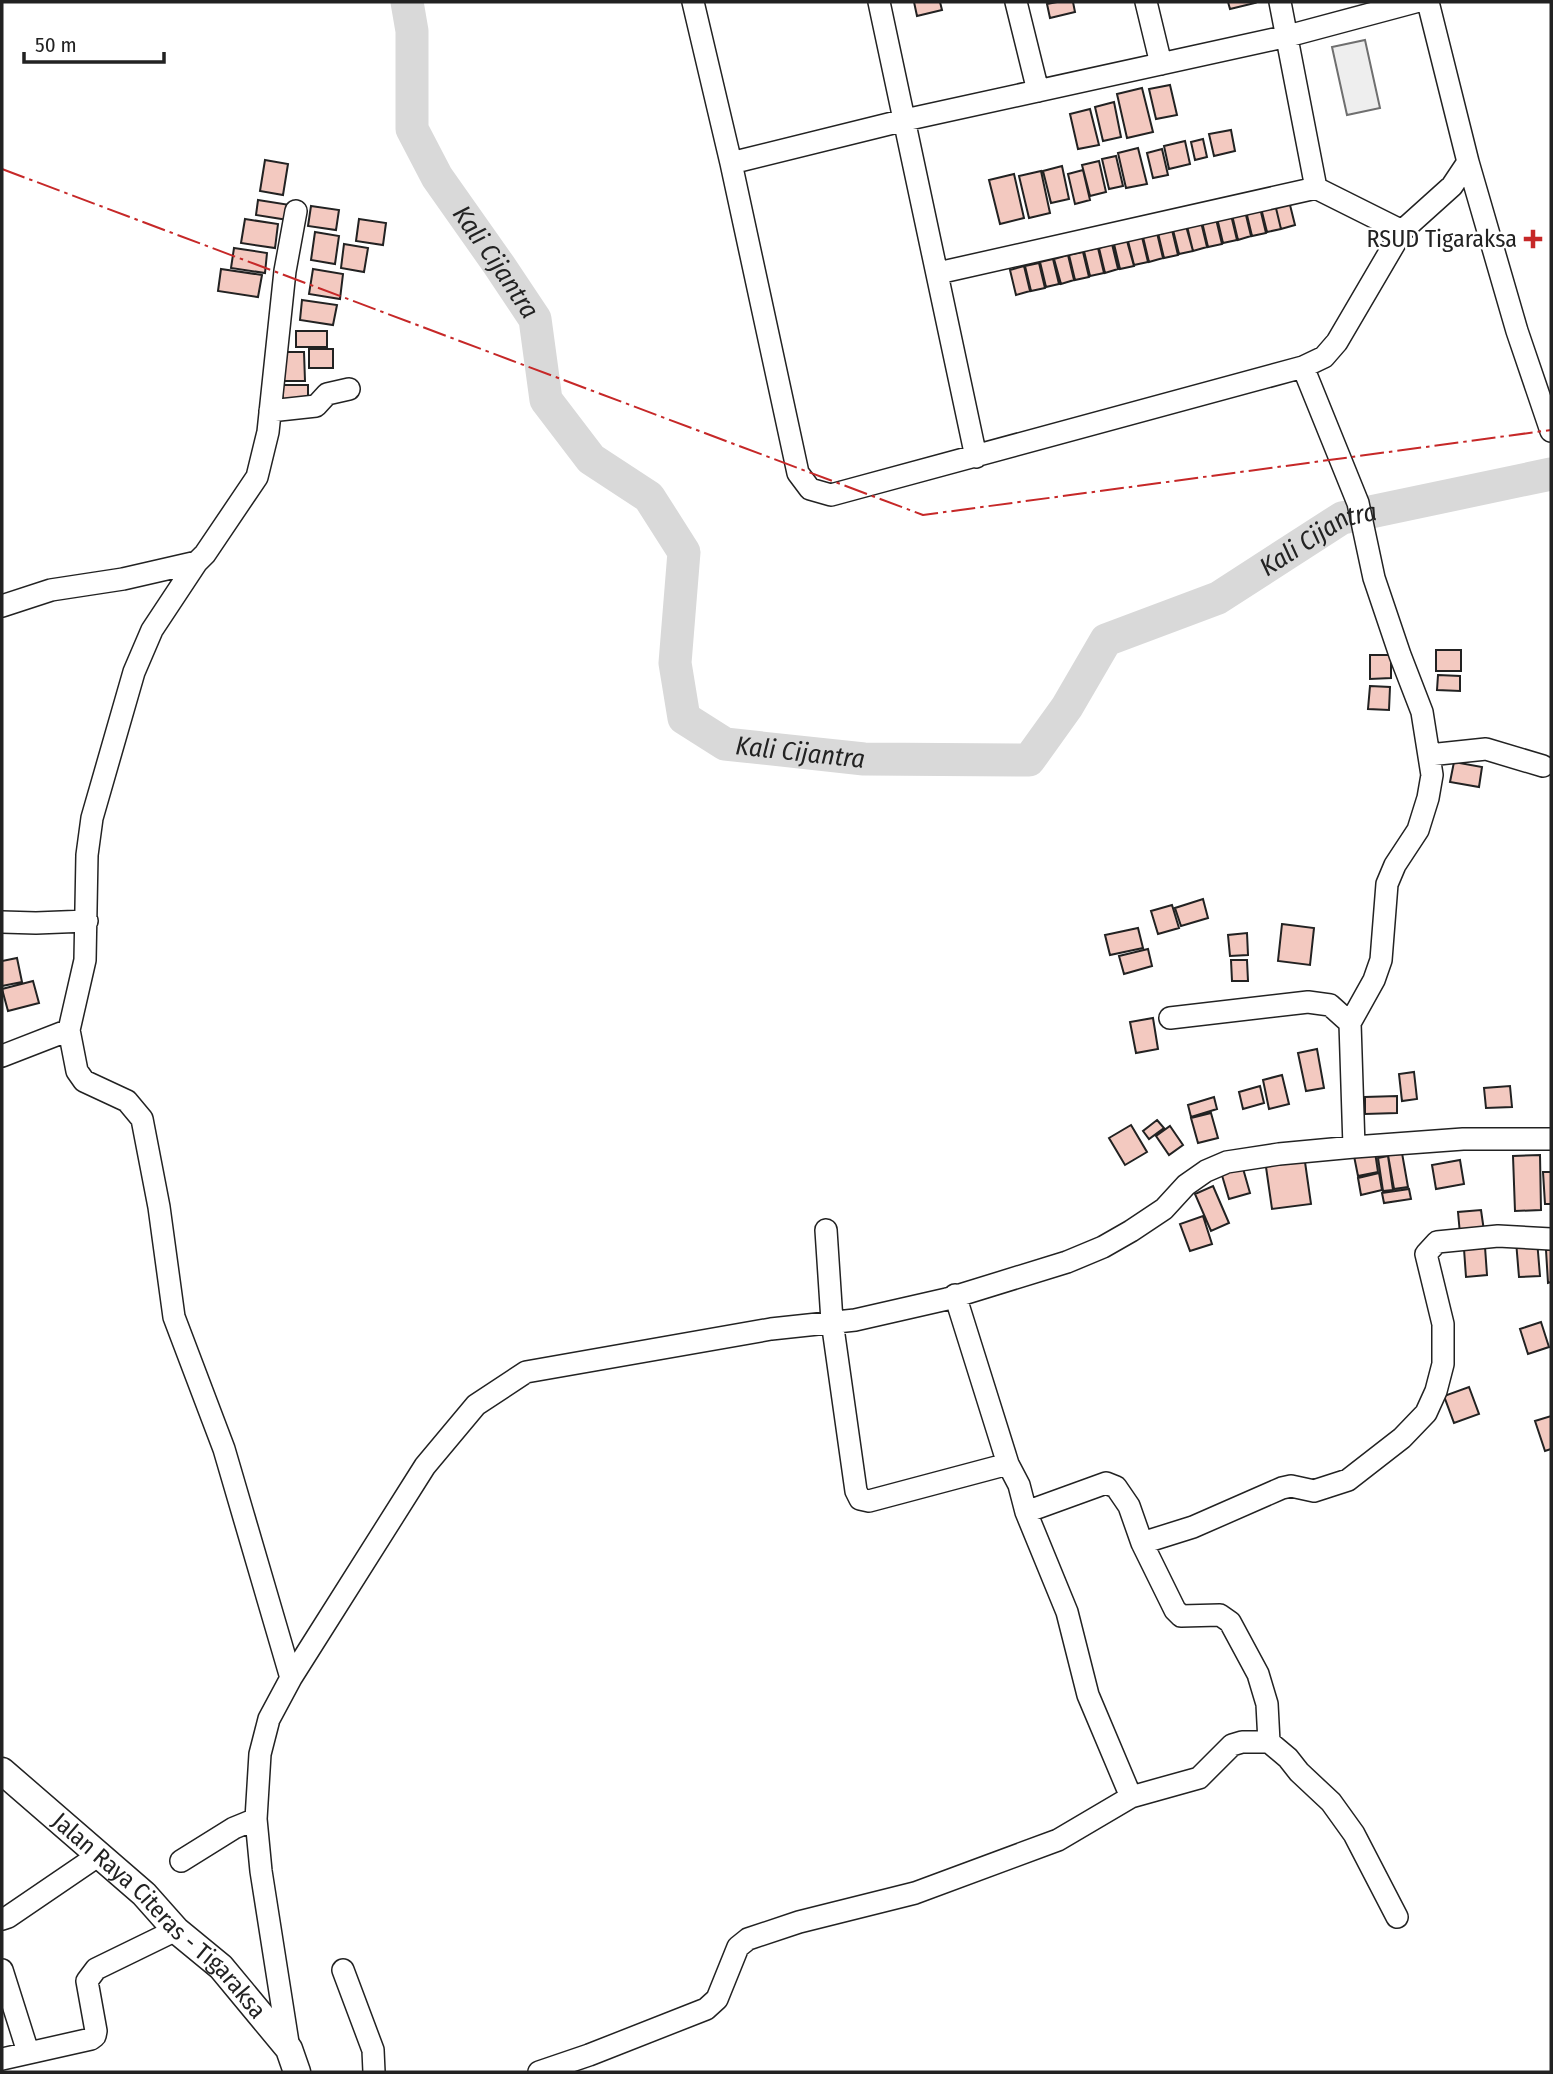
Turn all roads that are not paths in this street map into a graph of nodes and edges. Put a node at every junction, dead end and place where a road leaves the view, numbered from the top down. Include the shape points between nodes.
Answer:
1 (693, 2) edge
2 (879, 2) edge
3 (1016, 2) edge
4 (1146, 2) edge
5 (1280, 2) edge
6 (1415, 2) edge
7 (1428, 2) edge
8 (1288, 36) junction
9 (1161, 64) junction
10 (1038, 91) junction
11 (905, 120) junction
12 (1468, 162) junction
13 (731, 163) junction
14 (1316, 188) junction
15 (296, 211) dead end
16 (1402, 231) junction
17 (938, 273) junction
18 (1303, 367) junction
19 (349, 389) dead end
20 (270, 411) junction
21 (1551, 430) edge
22 (976, 457) junction
23 (197, 562) junction
24 (2, 606) edge
25 (1429, 755) junction
26 (1543, 766) dead end
27 (87, 921) junction
28 (2, 922) edge
29 (1170, 1018) dead end
30 (1350, 1023) junction
31 (69, 1030) junction
32 (2, 1056) edge
33 (1551, 1139) edge
34 (1354, 1147) junction
35 (826, 1230) dead end
36 (1551, 1239) edge
37 (955, 1295) junction
38 (832, 1321) junction
39 (1008, 1464) junction
40 (1026, 1512) junction
41 (1142, 1543) junction
42 (290, 1678) junction
43 (1269, 1742) junction
44 (2, 1771) edge
45 (1131, 1797) junction
46 (256, 1819) junction
47 (99, 1855) junction
48 (181, 1861) dead end
49 (1397, 1917) dead end
50 (2, 1919) edge
51 (176, 1930) junction
52 (2, 1970) edge
53 (343, 1970) dead end
54 (28, 2052) junction
55 (2, 2059) edge
56 (293, 2060) edge
57 (374, 2072) edge
58 (539, 2072) edge

1 - 13 street
2 - 11 street
3 - 10 street
4 - 9 street
5 - 8 street
6 - 8 street
7 - 12 street
8 - 9 street
8 - 14 street
9 - 10 street
10 - 11 street
11 - 13 street
11 - 17 street
12 - 16 street via 1452,186
12 - 21 street
13 - 22 street via 798,473 810,489 831,495
14 - 16 street
14 - 17 street
15 - 20 street
16 - 18 street via 1337,342 1324,357
17 - 22 street
18 - 22 street
18 - 25 street via 1358,503 1374,578 1422,712
19 - 20 street via 327,394 316,406
20 - 23 street via 257,477
23 - 24 street via 51,590
23 - 27 street via 152,630 134,672 93,818 87,855
25 - 26 street via 1486,749
25 - 30 street via 1429,798 1418,830 1387,884 1381,960
27 - 28 street
27 - 31 street via 85,960
29 - 30 street via 1308,1002 1330,1004
30 - 34 street
31 - 32 street
31 - 42 street via 77,1071 84,1081 127,1101 142,1119 174,1317 224,1449
33 - 34 street via 1464,1139
34 - 37 street via 1227,1162 1206,1171 1164,1209 1103,1247
35 - 38 street
36 - 41 street via 1498,1236 1437,1241 1429,1249 1426,1254 1443,1324 1443,1364 1436,1391 1426,1413 1402,1438 1348,1480 1314,1491 1282,1488 1193,1527
37 - 38 street via 868,1317
37 - 39 street
38 - 39 street via 860,1499 869,1501
38 - 42 street via 526,1372 476,1405 425,1466
39 - 40 street via 1020,1485
40 - 41 street via 1111,1484 1129,1506
40 - 45 street via 1068,1612 1088,1695
41 - 43 street via 1181,1616 1220,1615 1230,1622 1258,1674 1267,1704
42 - 46 street via 269,1719 260,1754
43 - 45 street via 1232,1745 1199,1778
43 - 49 street via 1331,1802 1354,1834
44 - 47 main road, Jalan Raya Citeras - Tigaraksa
45 - 58 street via 1058,1840 915,1893 748,1939 738,1947 717,1999 706,2009
46 - 48 street
46 - 56 street
47 - 50 street
47 - 51 main road, Jalan Raya Citeras - Tigaraksa
51 - 54 street via 96,1969 87,1981 95,2036
51 - 56 main road, Jalan Raya Citeras - Tigaraksa via 222,1967
52 - 54 street
53 - 57 street via 373,2050
54 - 55 street

